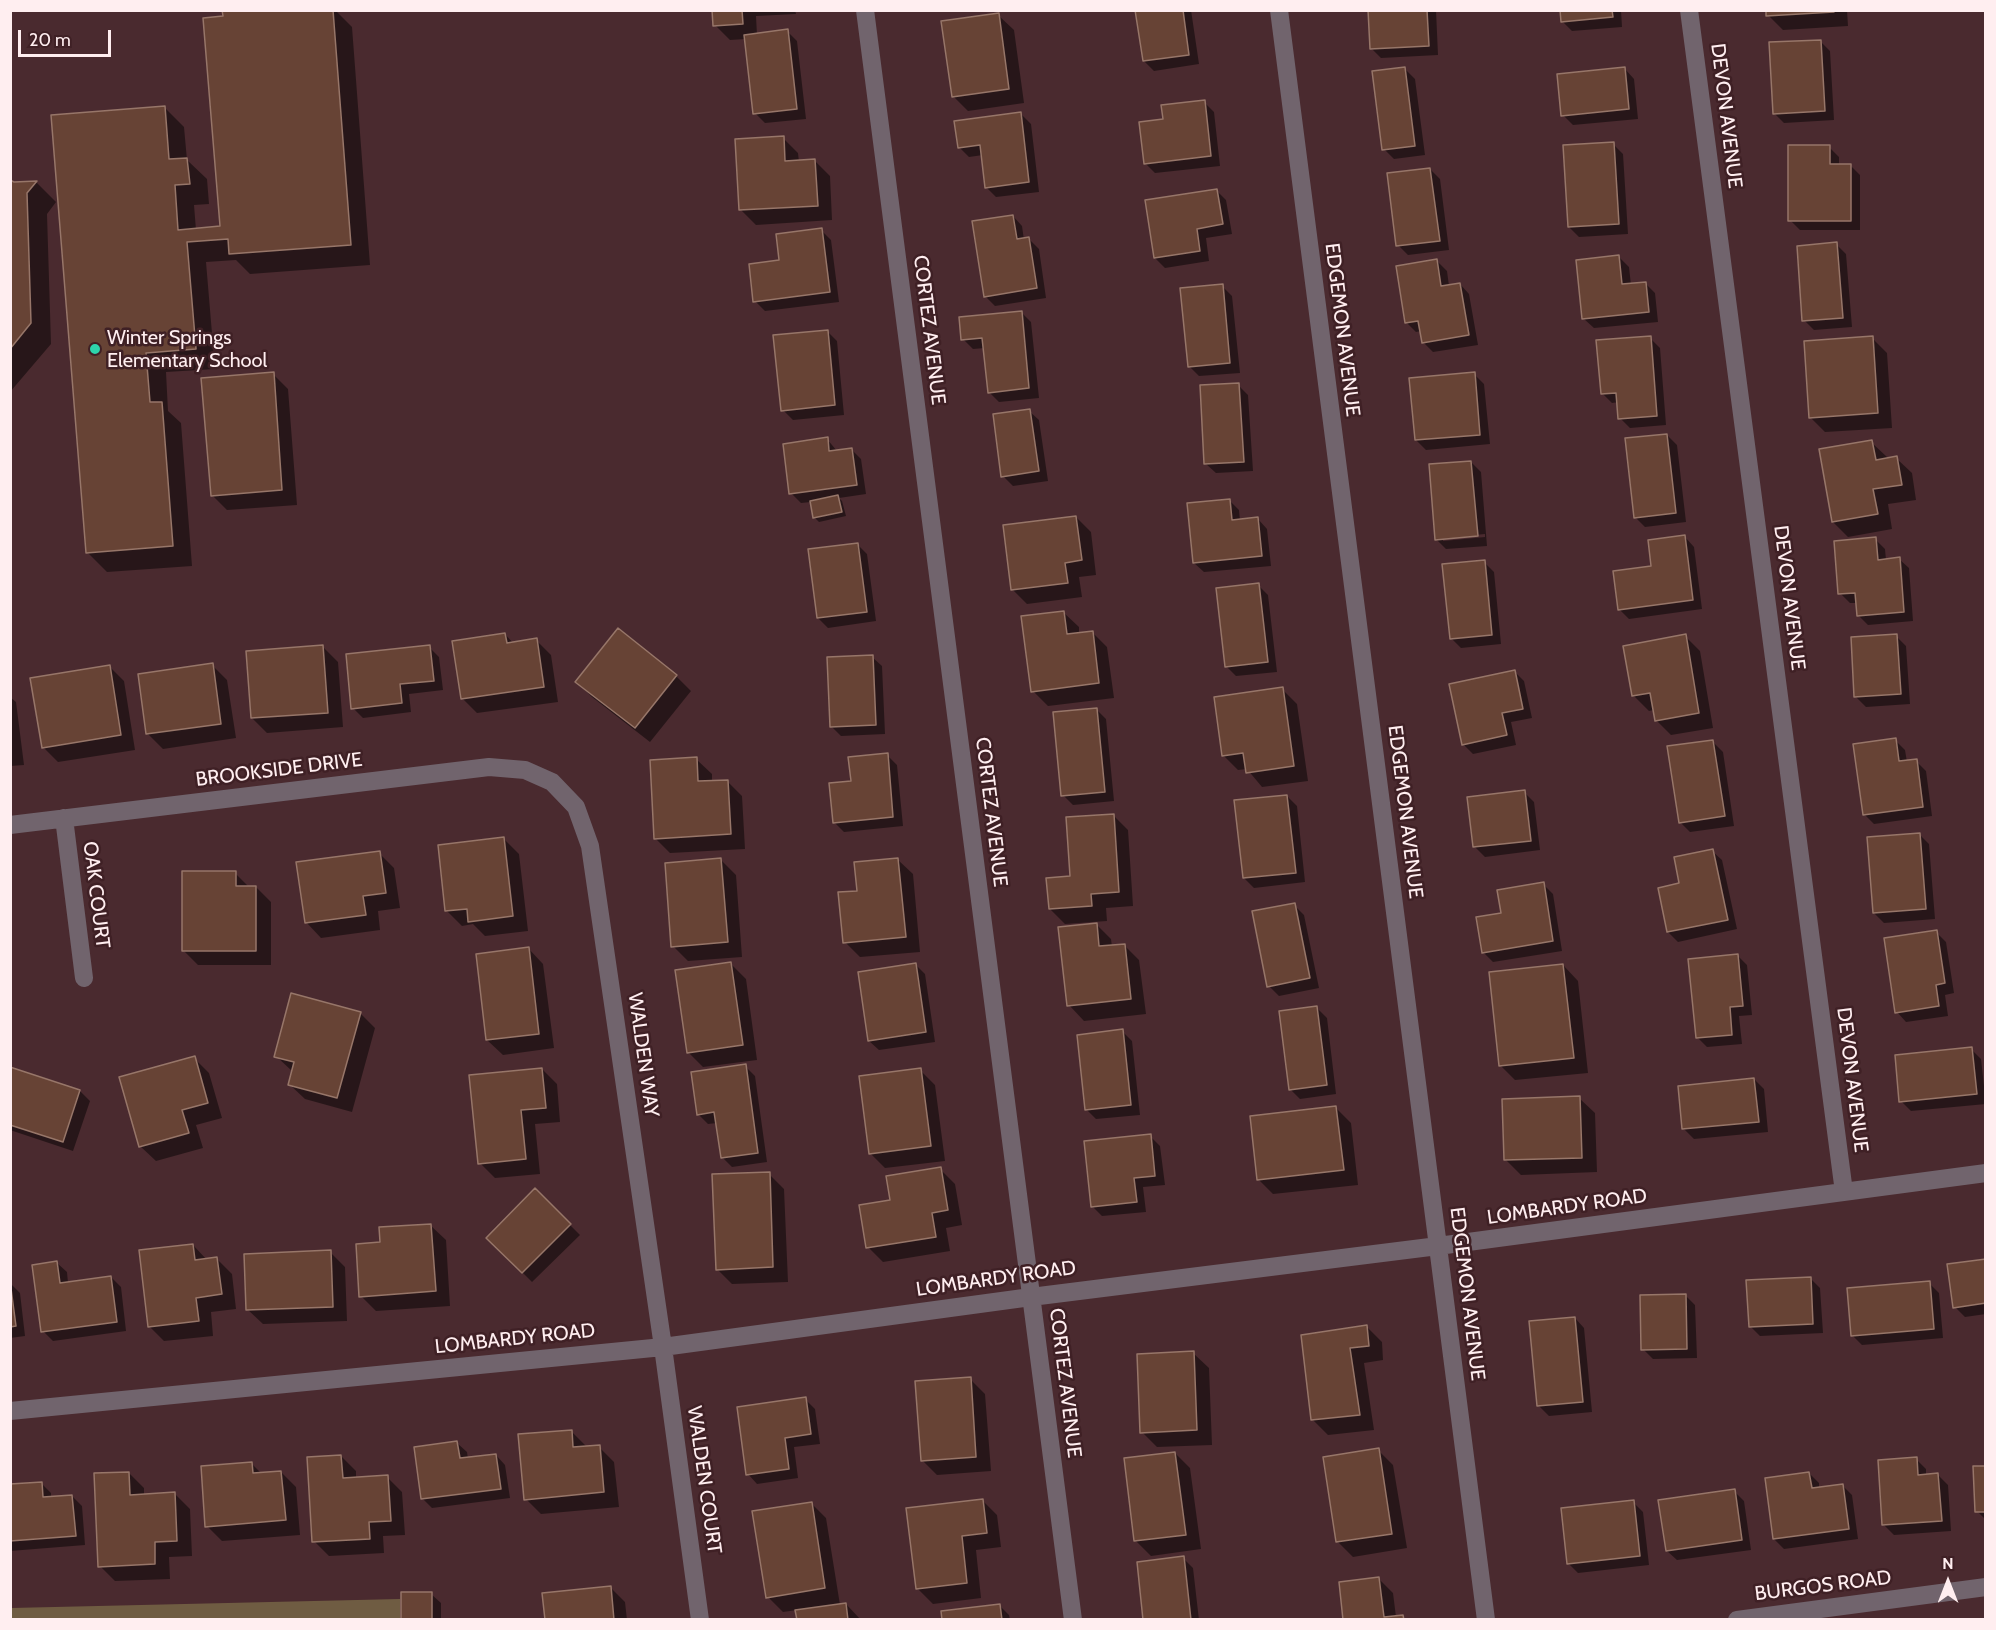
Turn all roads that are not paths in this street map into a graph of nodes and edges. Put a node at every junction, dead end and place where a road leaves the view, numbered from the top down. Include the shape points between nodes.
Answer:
1 (864, 10) edge
2 (1279, 10) edge
3 (1689, 10) edge
4 (552, 782) joint
5 (64, 818) junction
6 (10, 825) edge
7 (84, 978) dead end
8 (1986, 1173) edge
9 (1844, 1192) junction
10 (1438, 1246) junction
11 (1031, 1296) junction
12 (663, 1347) junction
13 (10, 1411) edge
14 (1986, 1587) edge
15 (700, 1620) edge
16 (1073, 1620) edge
17 (1486, 1620) edge
18 (1737, 1620) edge

1 - 11 street, CORTEZ AVENUE
2 - 10 street, EDGEMON AVENUE
3 - 9 street, DEVON AVENUE
4 - 5 street, BROOKSIDE DRIVE via 525,770 489,767
4 - 12 street, WALDEN WAY via 576,807 590,846
5 - 6 street, BROOKSIDE DRIVE
5 - 7 street, OAK COURT
8 - 9 street, LOMBARDY ROAD
9 - 10 street, LOMBARDY ROAD
10 - 11 street, LOMBARDY ROAD
10 - 17 street, EDGEMON AVENUE
11 - 12 street, LOMBARDY ROAD
11 - 16 street, CORTEZ AVENUE
12 - 13 street, LOMBARDY ROAD
12 - 15 street, WALDEN COURT
14 - 18 street, BURGOS ROAD

